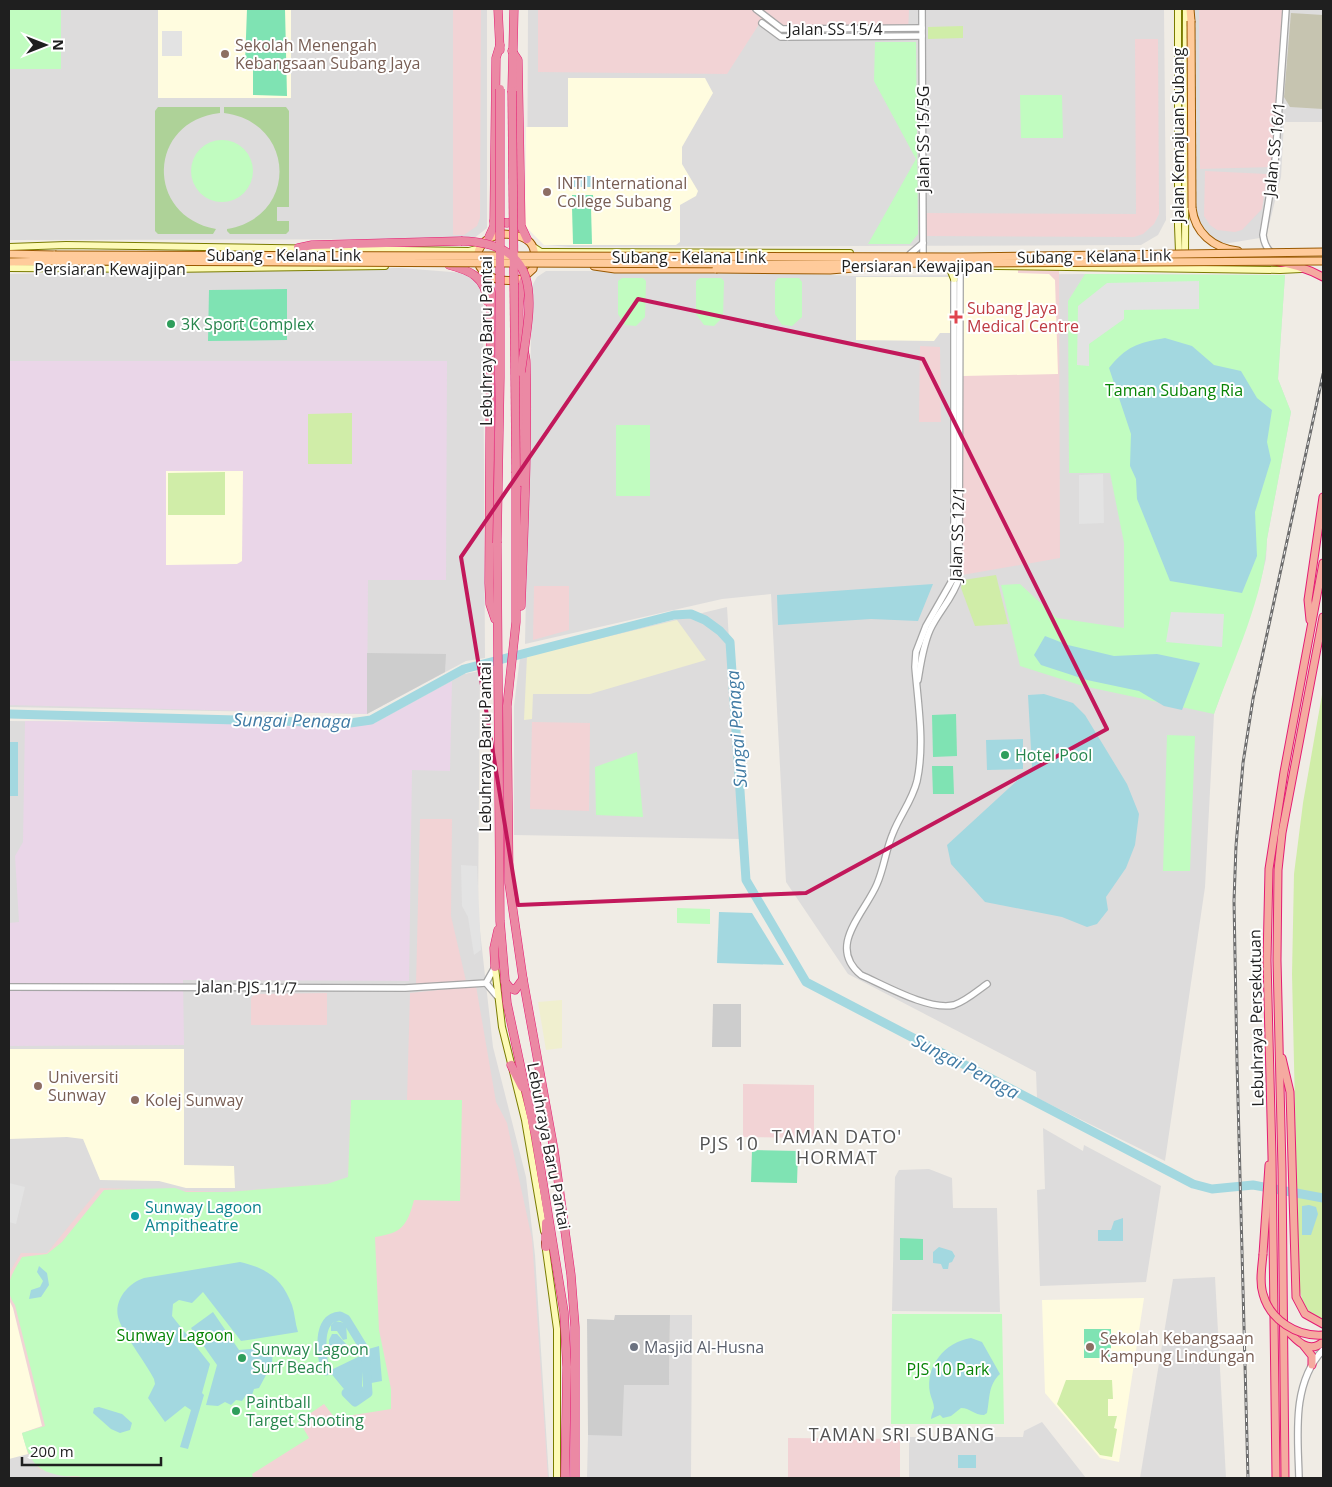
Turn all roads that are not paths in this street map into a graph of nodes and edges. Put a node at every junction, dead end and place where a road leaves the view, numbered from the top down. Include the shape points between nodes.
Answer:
1 (498, 9) edge
2 (514, 9) edge
3 (756, 9) edge
4 (922, 9) edge
5 (1178, 9) edge
6 (1186, 9) edge
7 (1190, 9) edge
8 (1286, 9) edge
9 (762, 23) dead end
10 (922, 28) junction
11 (922, 36) junction
12 (500, 45) junction
13 (512, 51) junction
14 (1185, 197) junction
15 (1197, 197) dead end
16 (521, 220) junction
17 (494, 221) junction
18 (1178, 235) junction
19 (489, 237) junction
20 (527, 239) junction
21 (923, 243) junction
22 (9, 247) edge
23 (211, 247) junction
24 (298, 248) junction
25 (480, 248) junction
26 (535, 248) junction
27 (1261, 252) junction
28 (1323, 252) edge
29 (9, 254) edge
30 (897, 254) junction
31 (910, 254) junction
32 (923, 254) junction
33 (959, 255) junction
34 (1185, 255) junction
35 (54, 258) junction
36 (1164, 258) junction
37 (1323, 261) edge
38 (9, 262) edge
39 (926, 263) junction
40 (449, 265) junction
41 (594, 266) junction
42 (944, 266) junction
43 (957, 266) junction
44 (9, 268) edge
45 (480, 268) junction
46 (1169, 268) junction
47 (1301, 268) junction
48 (191, 269) junction
49 (533, 269) junction
50 (486, 276) junction
51 (1323, 277) edge
52 (525, 278) junction
53 (954, 279) junction
54 (520, 300) junction
55 (491, 308) junction
56 (491, 322) junction
57 (1323, 497) edge
58 (523, 521) junction
59 (1323, 563) edge
60 (1323, 617) edge
61 (516, 622) junction
62 (497, 624) junction
63 (1311, 628) junction
64 (917, 689) junction
65 (500, 921) junction
66 (495, 967) junction
67 (523, 979) junction
68 (486, 982) junction
69 (504, 982) junction
70 (988, 984) dead end
71 (9, 987) edge
72 (497, 996) junction
73 (1279, 1048) junction
74 (511, 1065) junction
75 (528, 1094) junction
76 (1272, 1156) junction
77 (547, 1208) junction
78 (546, 1247) junction
79 (1323, 1324) edge
80 (1285, 1328) junction
81 (1323, 1335) edge
82 (1323, 1342) edge
83 (1304, 1346) junction
84 (1323, 1350) edge
85 (1312, 1365) junction
86 (557, 1478) edge
87 (565, 1478) edge
88 (575, 1478) edge
89 (1276, 1478) edge
90 (1285, 1478) edge
91 (1299, 1478) edge

1 - 12 highway, Lebuhraya Baru Pantai
2 - 13 highway, Lebuhraya Baru Pantai
3 - 10 street, Jalan SS 15/4 via 782,29
4 - 10 street, Jalan SS 15/5G
5 - 18 main road, Jalan Kemajuan Subang
6 - 14 main road, Jalan Kemajuan Subang
7 - 27 main road, bridge via 1193,216 1199,230 1215,244 1232,250
8 - 47 street, Jalan SS 16/1 via 1275,162 1263,235 1269,252
9 - 11 street, Jalan SS 15/4 via 781,37
10 - 11 street, Jalan SS 15/5G
11 - 21 street, Jalan SS 15/5G
12 - 17 highway via 496,58
12 - 62 highway, Lebuhraya Baru Pantai, bridge
13 - 16 highway via 518,60
13 - 61 highway, Lebuhraya Baru Pantai, bridge
14 - 15 main road
14 - 34 main road, Jalan Kemajuan Subang
16 - 17 highway via 513,223
16 - 20 highway
17 - 19 highway
18 - 34 main road, Jalan Kemajuan Subang via 1179,254
18 - 36 main road via 1175,250
19 - 20 main road via 512,234
19 - 25 main road
20 - 26 main road
21 - 31 street
21 - 32 street, Jalan SS 15/5G
22 - 23 main road, Persiaran Kewajipan
23 - 24 main road, Persiaran Kewajipan
23 - 48 main road via 218,252 217,263
24 - 25 main road, Persiaran Kewajipan via 469,251
24 - 58 highway, bridge via 312,244 461,241 487,243 514,259 525,275 530,295 521,372
25 - 45 main road
26 - 30 main road, Persiaran Kewajipan via 541,252
26 - 49 main road
27 - 28 main road, Subang - Kelana Link, bridge
27 - 35 main road, Subang - Kelana Link, bridge via 972,257
29 - 35 main road
30 - 31 main road, Persiaran Kewajipan
30 - 33 main road
31 - 32 main road, Persiaran Kewajipan
32 - 33 main road, Persiaran Kewajipan
33 - 36 main road, Persiaran Kewajipan
33 - 43 main road
34 - 36 main road, Persiaran Kewajipan
34 - 46 main road
34 - 47 highway via 1259,257
35 - 38 main road
35 - 39 main road, Subang - Kelana Link, bridge
37 - 39 main road, bridge
39 - 41 main road, bridge via 830,270 615,269
40 - 45 main road, Persiaran Kewajipan via 469,264
40 - 48 main road, Persiaran Kewajipan
40 - 56 highway via 467,270 481,280
41 - 42 main road, Persiaran Kewajipan
41 - 49 main road, Persiaran Kewajipan via 543,265
42 - 43 main road, Persiaran Kewajipan
42 - 53 main road via 950,269
43 - 46 main road, Persiaran Kewajipan
43 - 53 street, Jalan SS 12/1
43 - 64 street, Jalan SS 12/1 via 959,578 957,587 930,629 922,653
44 - 48 main road, Persiaran Kewajipan
45 - 50 main road
46 - 47 main road, Persiaran Kewajipan
47 - 51 highway
49 - 52 main road
50 - 52 main road via 500,280
50 - 55 highway via 490,284
52 - 54 highway
53 - 64 street, Jalan SS 12/1 via 954,577 926,626 916,652
54 - 55 highway via 513,293 503,292
54 - 58 highway via 520,335 526,361 527,478
55 - 56 highway
56 - 62 highway via 489,583 490,604
57 - 63 highway via 1308,600
58 - 61 highway via 520,608
59 - 63 highway, Lebuhraya Persekutuan
60 - 73 highway, Lebuhraya Persekutuan via 1278,870
61 - 67 highway, Lebuhraya Baru Pantai via 508,691 509,883
62 - 65 highway, Lebuhraya Baru Pantai
63 - 76 highway, Lebuhraya Persekutuan via 1269,869
64 - 70 street via 921,760 916,783 911,800 893,832 876,888 851,926 848,955 853,968 861,975 937,1005 954,1004
65 - 66 highway via 494,948
65 - 69 highway, Lebuhraya Baru Pantai
66 - 68 street
66 - 72 main road
67 - 69 highway via 515,990
67 - 88 highway, Lebuhraya Baru Pantai via 554,1150 571,1275 575,1327
68 - 71 street, Jalan PJS 11/7 via 397,988
68 - 72 street
69 - 75 highway, Lebuhraya Baru Pantai
72 - 74 main road
73 - 79 highway via 1289,1082 1296,1297 1305,1314
73 - 80 highway, Lebuhraya Persekutuan
74 - 75 highway
74 - 78 main road via 525,1120
75 - 77 highway, Lebuhraya Baru Pantai
76 - 81 highway, bridge via 1267,1178 1261,1278 1263,1294 1270,1309 1282,1322 1298,1331
76 - 89 highway, Lebuhraya Persekutuan
77 - 78 highway
77 - 87 highway, Lebuhraya Baru Pantai via 565,1326
78 - 86 main road via 557,1329
80 - 83 highway
80 - 90 highway, Lebuhraya Persekutuan
82 - 83 highway via 1312,1347
83 - 85 highway
84 - 85 street
85 - 91 street via 1302,1389 1298,1430

